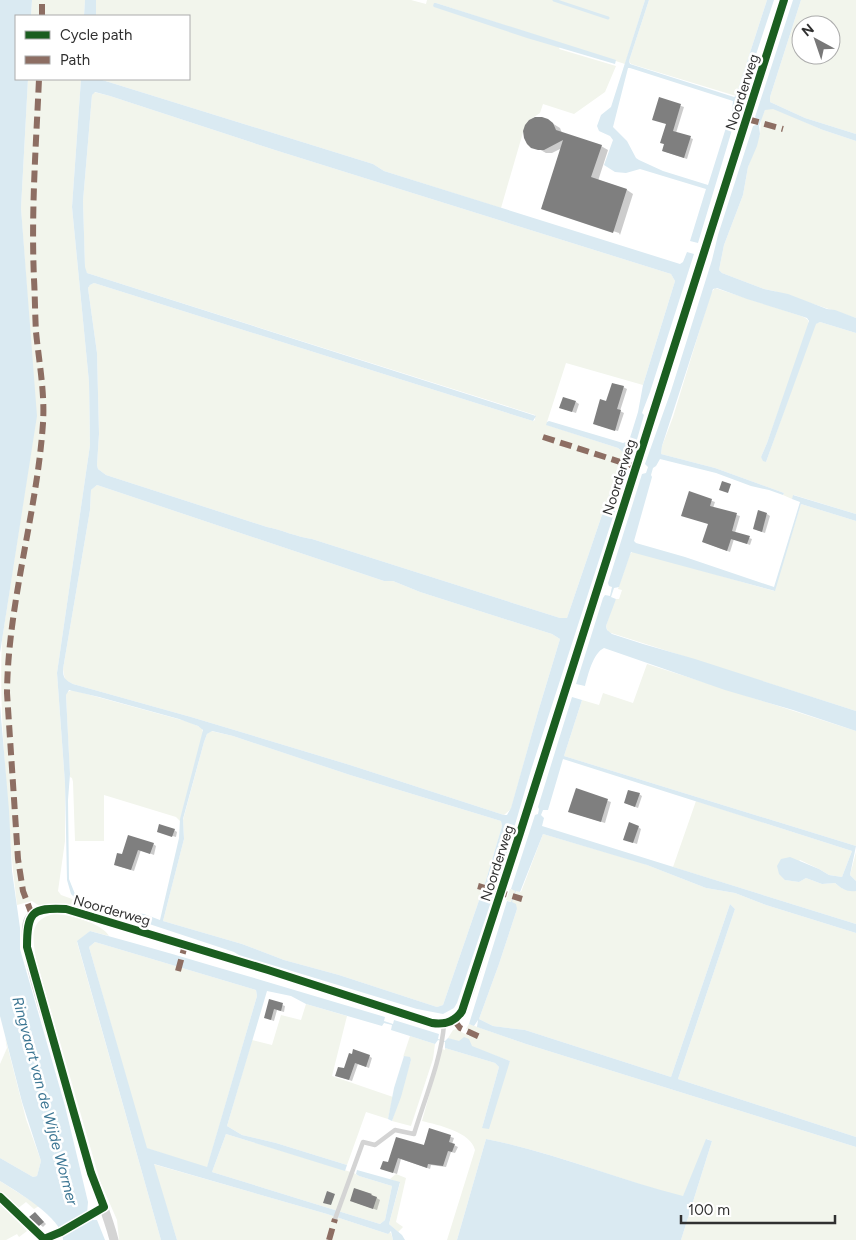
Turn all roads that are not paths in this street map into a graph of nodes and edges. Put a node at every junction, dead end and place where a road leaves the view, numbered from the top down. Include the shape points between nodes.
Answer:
1 (784, 0) edge
2 (444, 1024) junction
3 (0, 1197) edge
4 (104, 1207) junction
5 (335, 1219) dead end
6 (44, 1239) edge
7 (114, 1240) edge

1 - 2 street, Noorderweg via 470,990 458,1016
2 - 4 street, Noorderweg via 408,1016 66,909 42,910 32,915 27,924 27,947
2 - 5 lane via 444,1034 414,1134 395,1130 375,1145 363,1142
3 - 6 street
4 - 6 street
4 - 7 street

